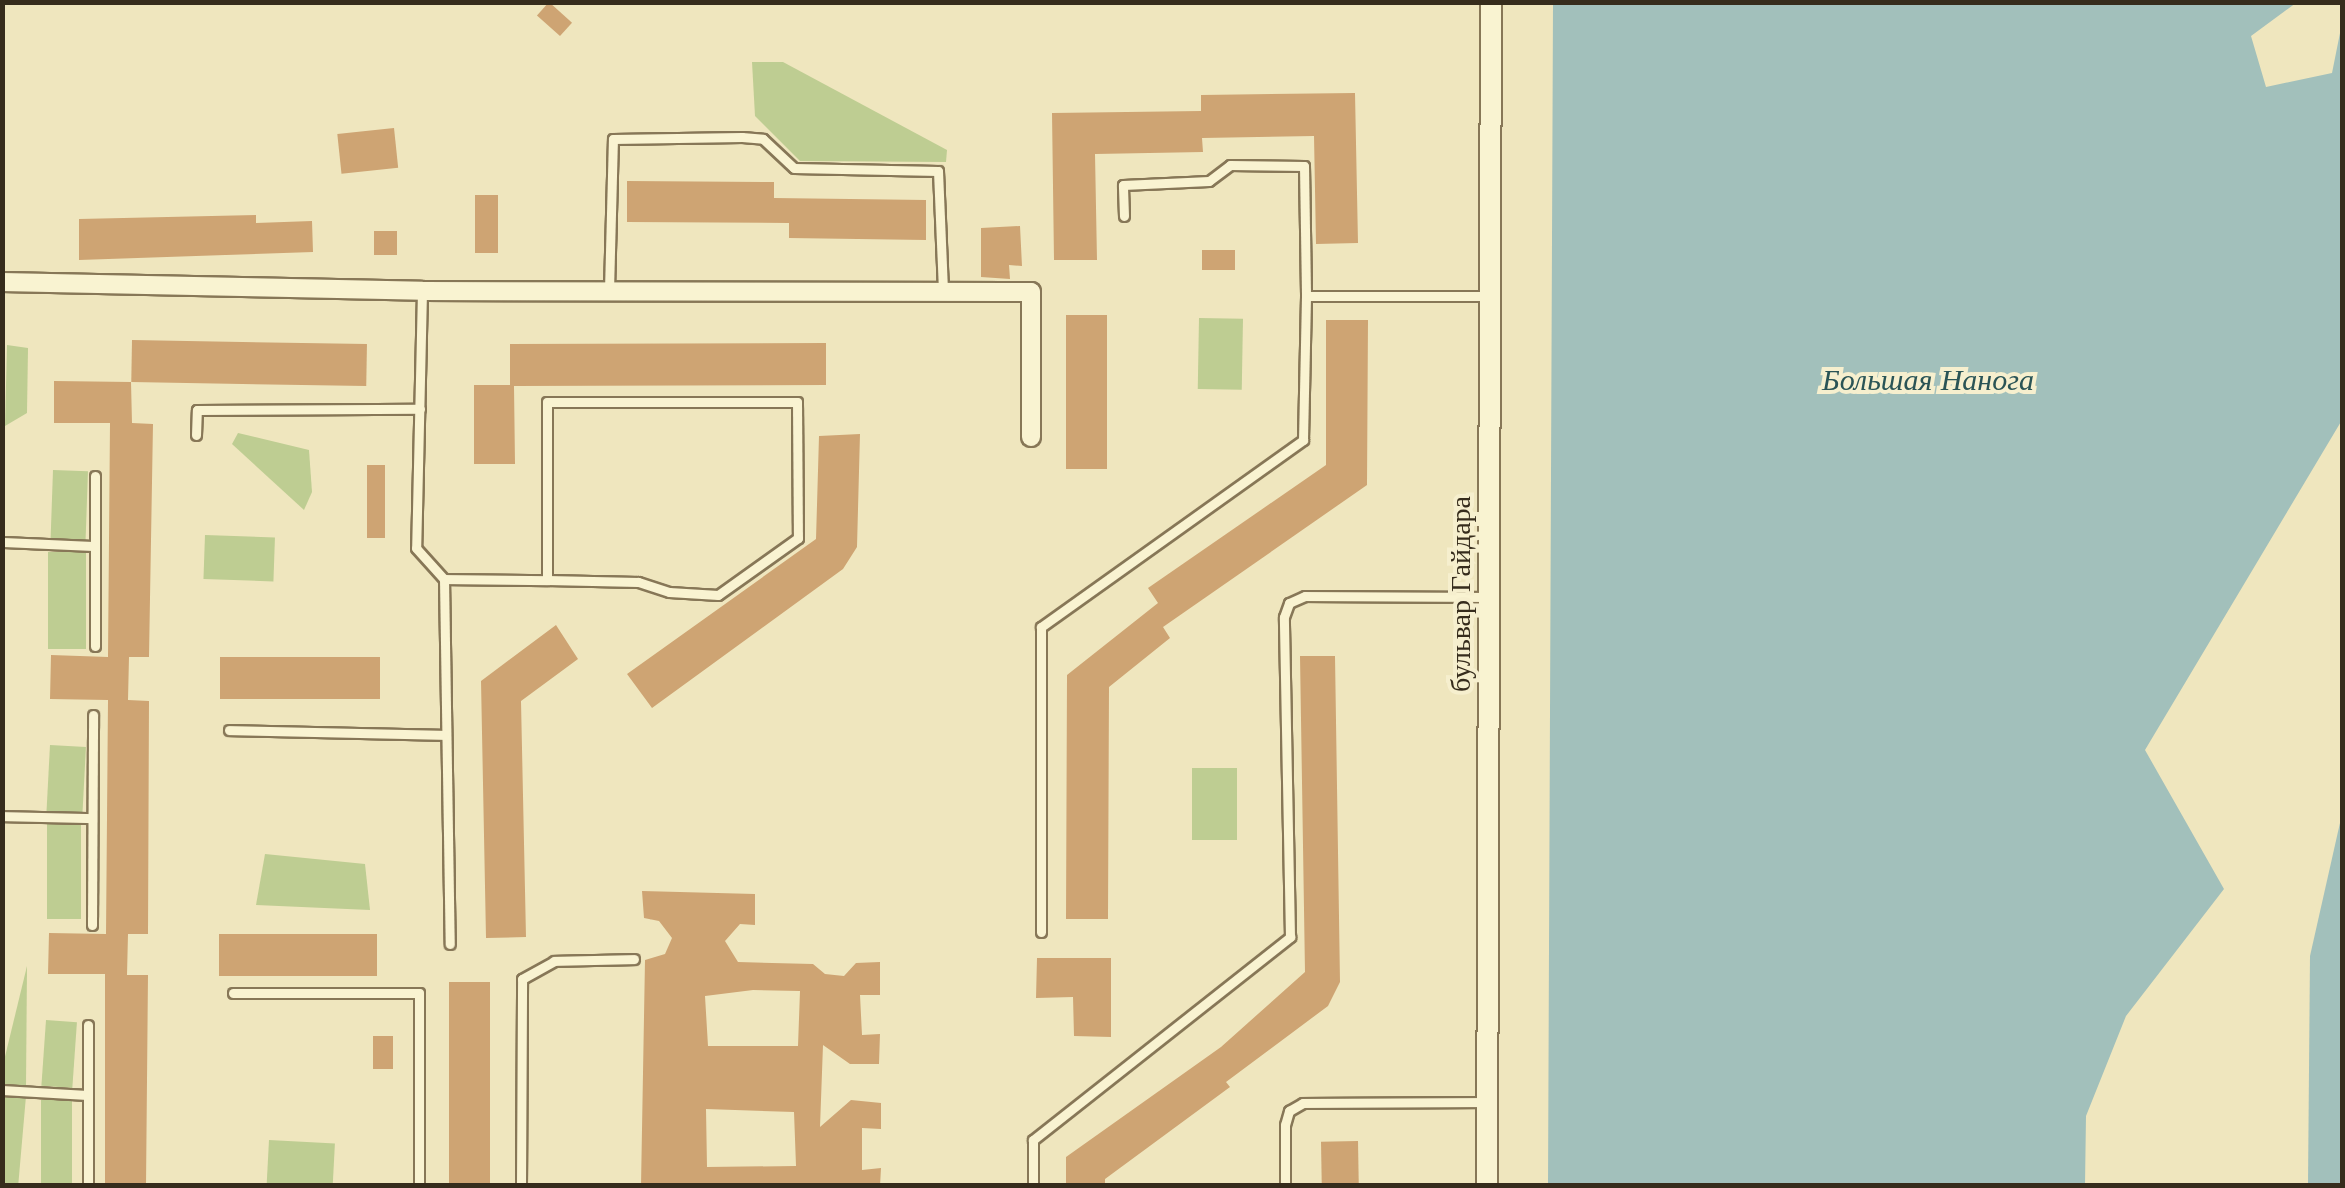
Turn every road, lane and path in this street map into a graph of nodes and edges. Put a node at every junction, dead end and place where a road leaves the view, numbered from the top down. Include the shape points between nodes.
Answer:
1 (1491, 2) edge
2 (1124, 216) dead end
3 (2, 282) edge
4 (422, 291) junction
5 (943, 292) junction
6 (609, 293) junction
7 (1306, 296) junction
8 (1488, 296) junction
9 (420, 409) junction
10 (196, 435) dead end
11 (1030, 436) dead end
12 (95, 476) dead end
13 (2, 542) edge
14 (94, 546) junction
15 (444, 579) junction
16 (547, 580) junction
17 (1489, 598) junction
18 (95, 646) dead end
19 (93, 716) dead end
20 (229, 730) dead end
21 (445, 735) junction
22 (2, 816) edge
23 (92, 818) junction
24 (92, 924) dead end
25 (1040, 932) dead end
26 (450, 944) dead end
27 (634, 959) dead end
28 (233, 992) dead end
29 (88, 1025) dead end
30 (2, 1090) edge
31 (87, 1095) junction
32 (1487, 1102) junction
33 (88, 1186) edge
34 (419, 1186) edge
35 (521, 1186) edge
36 (1033, 1186) edge
37 (1285, 1186) edge
38 (1487, 1186) edge

1 - 8 street, бульвар Гайдара
2 - 7 lane via 1123,185 1209,181 1230,165 1304,166
3 - 4 street
4 - 6 street
4 - 9 lane
5 - 6 street
5 - 6 lane via 938,171 794,168 763,139 742,137 613,138
5 - 11 street via 1030,292
7 - 8 lane
7 - 25 lane via 1304,440 1042,627
8 - 17 street, бульвар Гайдара
9 - 10 lane via 197,410
9 - 15 lane via 416,548
12 - 14 lane
13 - 14 lane
14 - 18 lane
15 - 16 lane
15 - 21 lane
16 - 16 lane via 638,582 718,595 798,538 797,402 547,402
17 - 32 street, бульвар Гайдара
17 - 36 lane via 1304,596 1290,603 1284,617 1290,937 1033,1140
19 - 23 lane
20 - 21 lane
21 - 26 lane
22 - 23 lane
23 - 24 lane
27 - 35 lane via 554,961 522,979
28 - 34 lane via 418,994
29 - 31 lane
30 - 31 lane
31 - 33 lane
32 - 37 lane via 1302,1104 1289,1111 1285,1125
32 - 38 street, бульвар Гайдара

